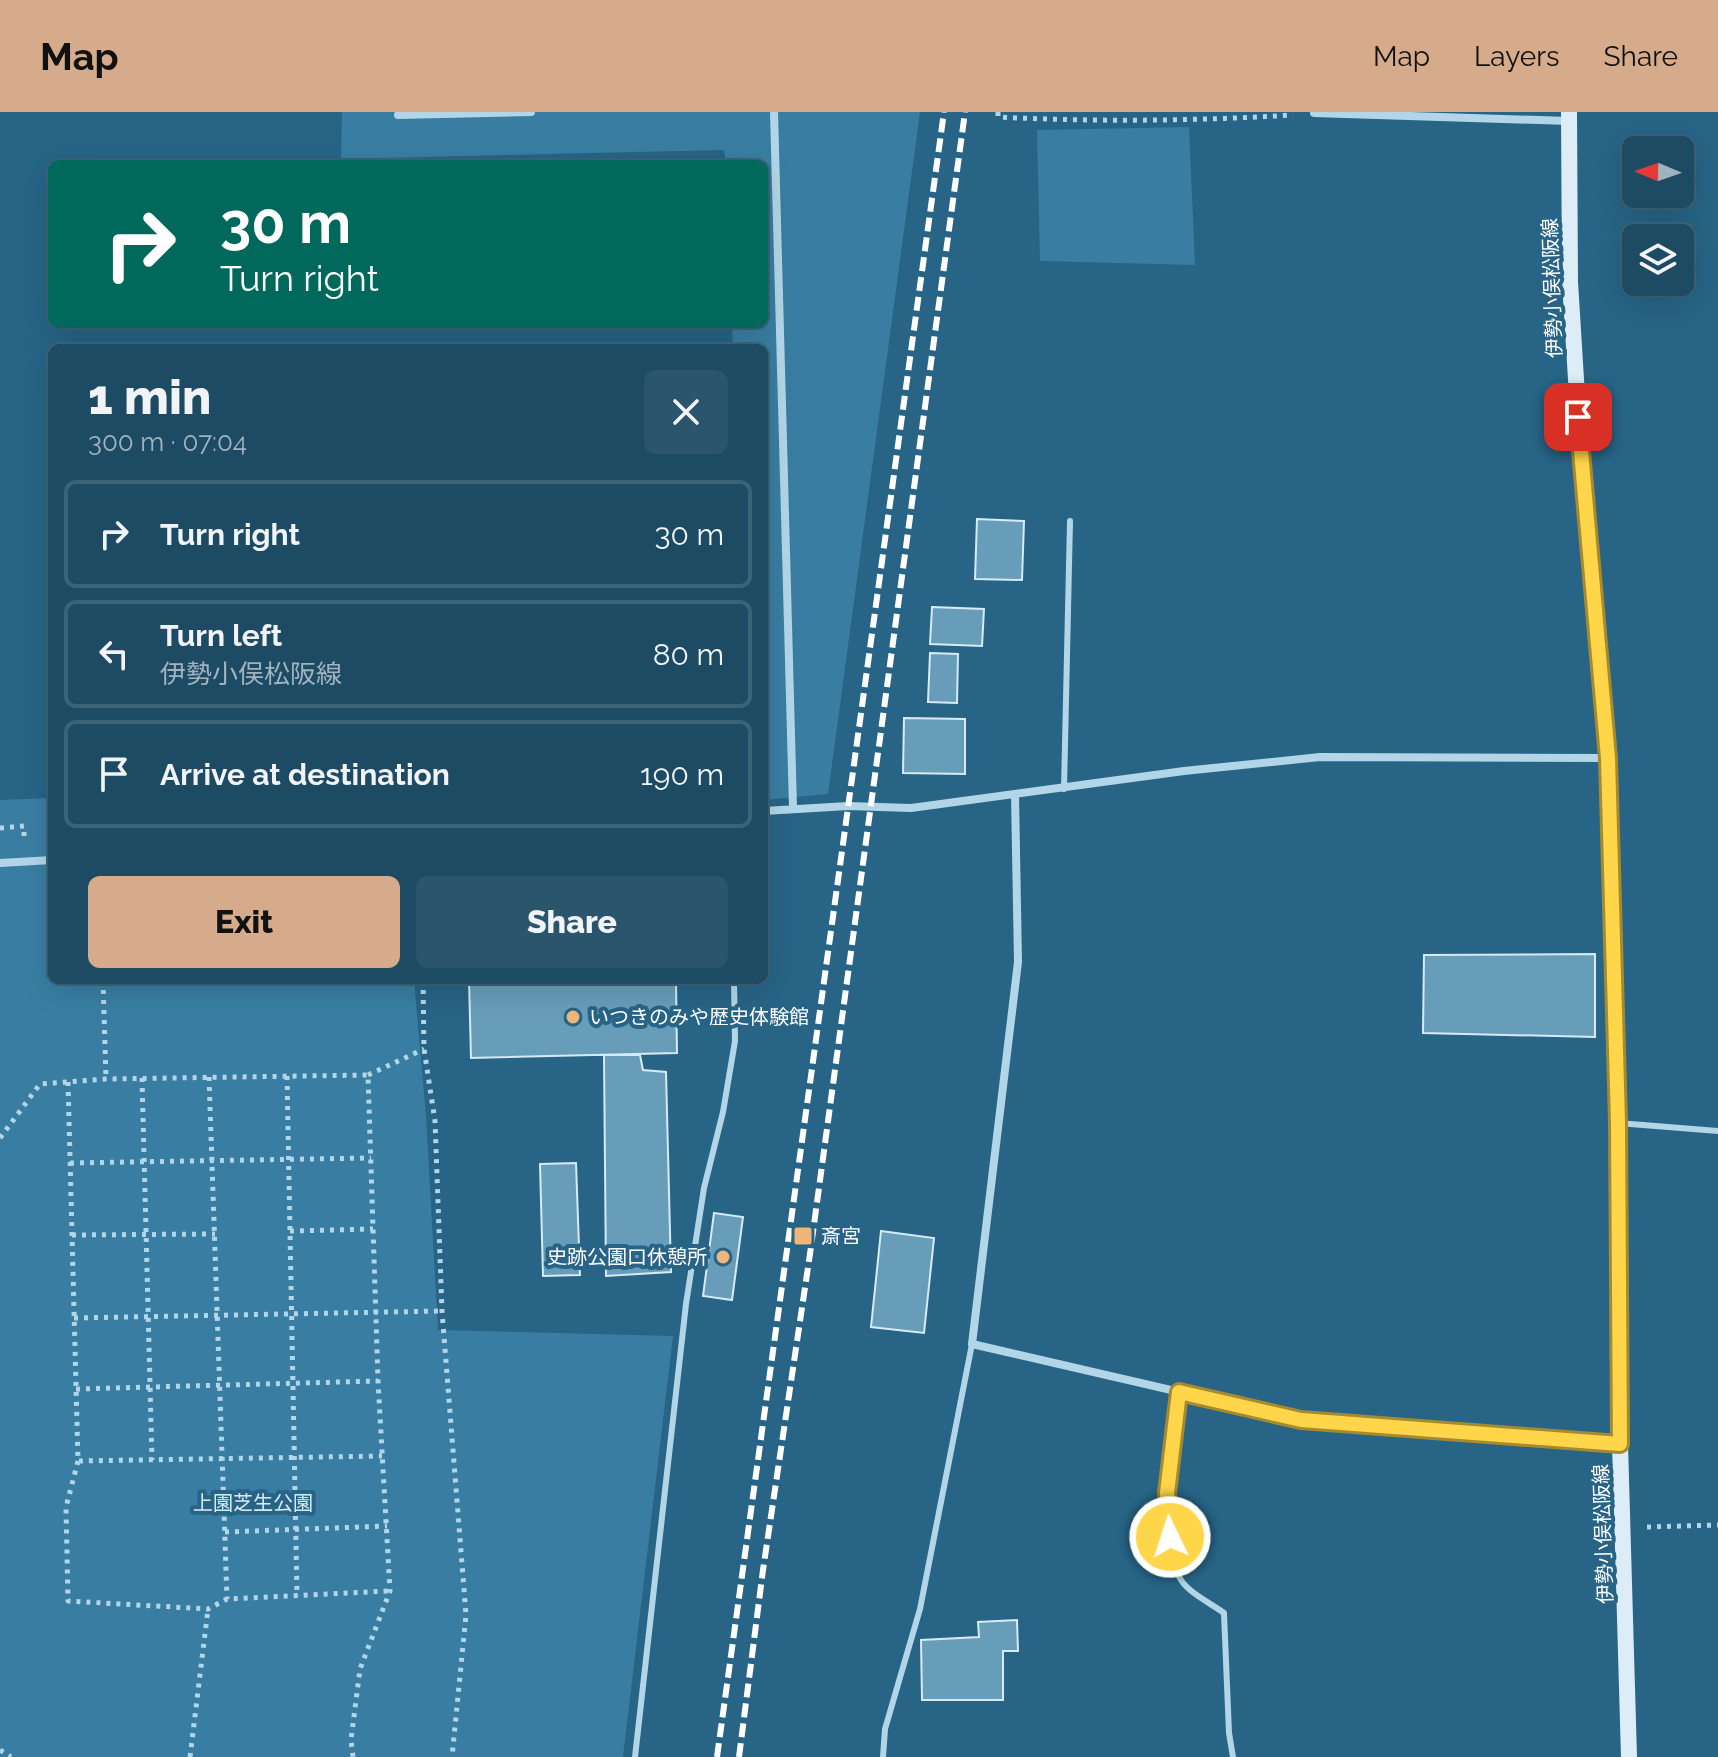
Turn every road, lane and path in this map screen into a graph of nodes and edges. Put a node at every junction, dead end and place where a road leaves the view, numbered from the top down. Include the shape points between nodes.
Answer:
1 (531, 112) edge
2 (774, 112) edge
3 (998, 112) edge
4 (1314, 113) edge
5 (398, 115) dead end
6 (1569, 117) edge
7 (1070, 521) dead end
8 (1608, 758) junction
9 (1064, 789) junction
10 (1015, 795) junction
11 (793, 808) junction
12 (768, 811) edge
13 (48, 860) edge
14 (0, 863) edge
15 (103, 984) edge
16 (423, 984) edge
17 (734, 984) edge
18 (424, 1049) junction
19 (368, 1075) junction
20 (287, 1076) junction
21 (209, 1077) junction
22 (142, 1078) junction
23 (106, 1079) junction
24 (68, 1082) junction
25 (1618, 1123) junction
26 (1718, 1131) edge
27 (0, 1138) edge
28 (371, 1158) junction
29 (289, 1159) junction
30 (144, 1161) junction
31 (212, 1161) junction
32 (70, 1163) junction
33 (373, 1229) junction
34 (290, 1231) junction
35 (215, 1234) junction
36 (72, 1235) junction
37 (145, 1235) junction
38 (377, 1310) junction
39 (442, 1311) junction
40 (292, 1313) junction
41 (217, 1314) junction
42 (147, 1316) junction
43 (74, 1318) junction
44 (972, 1344) junction
45 (378, 1381) junction
46 (293, 1383) junction
47 (220, 1386) junction
48 (149, 1387) junction
49 (76, 1389) junction
50 (1179, 1392) junction
51 (1620, 1444) junction
52 (382, 1456) junction
53 (295, 1458) junction
54 (223, 1459) junction
55 (152, 1460) junction
56 (78, 1461) junction
57 (1718, 1525) edge
58 (387, 1526) junction
59 (1622, 1528) junction
60 (296, 1529) junction
61 (225, 1532) junction
62 (390, 1591) junction
63 (297, 1596) junction
64 (227, 1599) junction
65 (208, 1609) junction
66 (0, 1750) edge
67 (11, 1757) edge
68 (190, 1757) edge
69 (353, 1757) edge
70 (452, 1757) edge
71 (635, 1757) edge
72 (883, 1757) edge
73 (1233, 1757) edge
74 (1629, 1757) edge

1 - 5 street
2 - 11 street
3 - 4 path via 998,117 1010,118 1199,121
4 - 6 street
6 - 8 main road, 伊勢小俣松阪線 via 1570,282
7 - 9 lane
8 - 9 street via 1320,757
8 - 25 main road, 伊勢小俣松阪線
9 - 10 street
10 - 11 street via 911,808
10 - 44 street via 1018,962
11 - 12 street
13 - 14 street
15 - 23 path
16 - 18 path
17 - 71 lane via 735,1041 686,1304
18 - 19 path
18 - 39 path via 435,1121
19 - 20 path
19 - 28 path
20 - 21 path
20 - 29 path
21 - 22 path
21 - 31 path
22 - 23 path
22 - 30 path
23 - 24 path
24 - 27 path via 40,1084
24 - 32 path
25 - 26 lane
25 - 51 main road, 伊勢小俣松阪線
28 - 29 path
28 - 33 path
29 - 31 path
29 - 34 path
30 - 31 path
30 - 32 path
30 - 37 path
31 - 35 path
32 - 36 path
33 - 34 path
33 - 38 path
34 - 40 path
35 - 37 path
35 - 41 path
36 - 37 path
36 - 43 path
37 - 42 path
38 - 39 path
38 - 40 path
38 - 45 path
39 - 70 path via 466,1615
40 - 41 path
40 - 46 path
41 - 42 path
41 - 47 path
42 - 43 path
42 - 48 path
43 - 49 path
44 - 50 street
44 - 72 lane via 920,1609 885,1729
45 - 46 path
45 - 52 path
46 - 47 path
46 - 53 path
47 - 48 path
47 - 54 path
48 - 49 path
48 - 55 path
49 - 56 path
50 - 51 street via 1301,1420
50 - 73 lane via 1167,1493 1171,1558 1182,1582 1224,1613
51 - 59 main road, 伊勢小俣松阪線
52 - 53 path
52 - 58 path
53 - 54 path
53 - 60 path
54 - 55 path
54 - 61 path
55 - 56 path
56 - 65 path via 66,1507 68,1601
57 - 59 path
58 - 60 path
58 - 62 path
59 - 74 main road, 伊勢小俣松阪線
60 - 61 path
60 - 63 path
61 - 64 path
62 - 63 path
62 - 69 path via 360,1669
63 - 64 path
64 - 65 path
65 - 68 path
66 - 67 path

